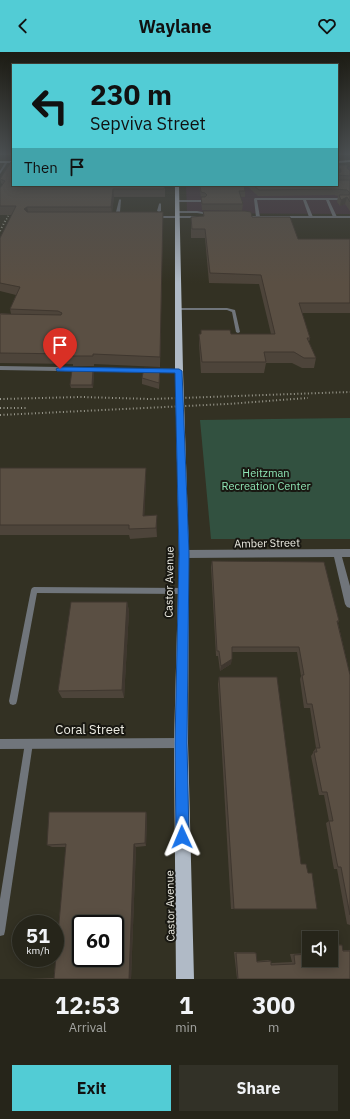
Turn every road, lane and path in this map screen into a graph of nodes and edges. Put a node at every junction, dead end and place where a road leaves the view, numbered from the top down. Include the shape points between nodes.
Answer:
1 (177, 196) edge
2 (304, 199) junction
3 (326, 199) junction
4 (346, 199) edge
5 (120, 200) edge
6 (177, 201) junction
7 (204, 201) edge
8 (160, 204) dead end
9 (159, 211) edge
10 (252, 211) edge
11 (256, 211) junction
12 (118, 212) edge
13 (242, 212) edge
14 (219, 214) edge
15 (177, 215) junction
16 (236, 215) joint
17 (115, 217) edge
18 (123, 217) edge
19 (146, 217) edge
20 (214, 217) edge
21 (258, 217) junction
22 (311, 217) junction
23 (335, 217) junction
24 (350, 217) edge
25 (178, 309) junction
26 (238, 332) edge
27 (0, 368) edge
28 (179, 371) junction
29 (337, 553) junction
30 (350, 553) edge
31 (184, 554) junction
32 (184, 591) junction
33 (350, 604) edge
34 (12, 701) dead end
35 (29, 743) junction
36 (181, 743) junction
37 (0, 744) edge
38 (0, 931) edge
39 (185, 979) edge

1 - 6 main road, Castor Avenue
2 - 3 lane
2 - 11 lane via 255,199
2 - 22 lane
3 - 4 lane
3 - 23 lane
5 - 12 lane
6 - 7 lane
6 - 15 main road, Castor Avenue
8 - 9 lane
10 - 11 lane
11 - 21 lane
13 - 16 lane
14 - 15 lane via 197,212
15 - 19 street
15 - 20 street
15 - 25 main road, Castor Avenue
16 - 21 street
17 - 18 street
21 - 22 street
22 - 23 street
23 - 24 street
25 - 26 lane via 234,311
25 - 28 main road, Castor Avenue
27 - 28 street
28 - 31 main road, Castor Avenue
29 - 30 street, Amber Street
29 - 31 street, Amber Street
29 - 33 street
31 - 32 main road, Castor Avenue
32 - 34 lane via 34,590
32 - 36 main road, Castor Avenue
35 - 36 street, Coral Street
35 - 37 street, Coral Street
35 - 38 lane
36 - 39 main road, Castor Avenue

